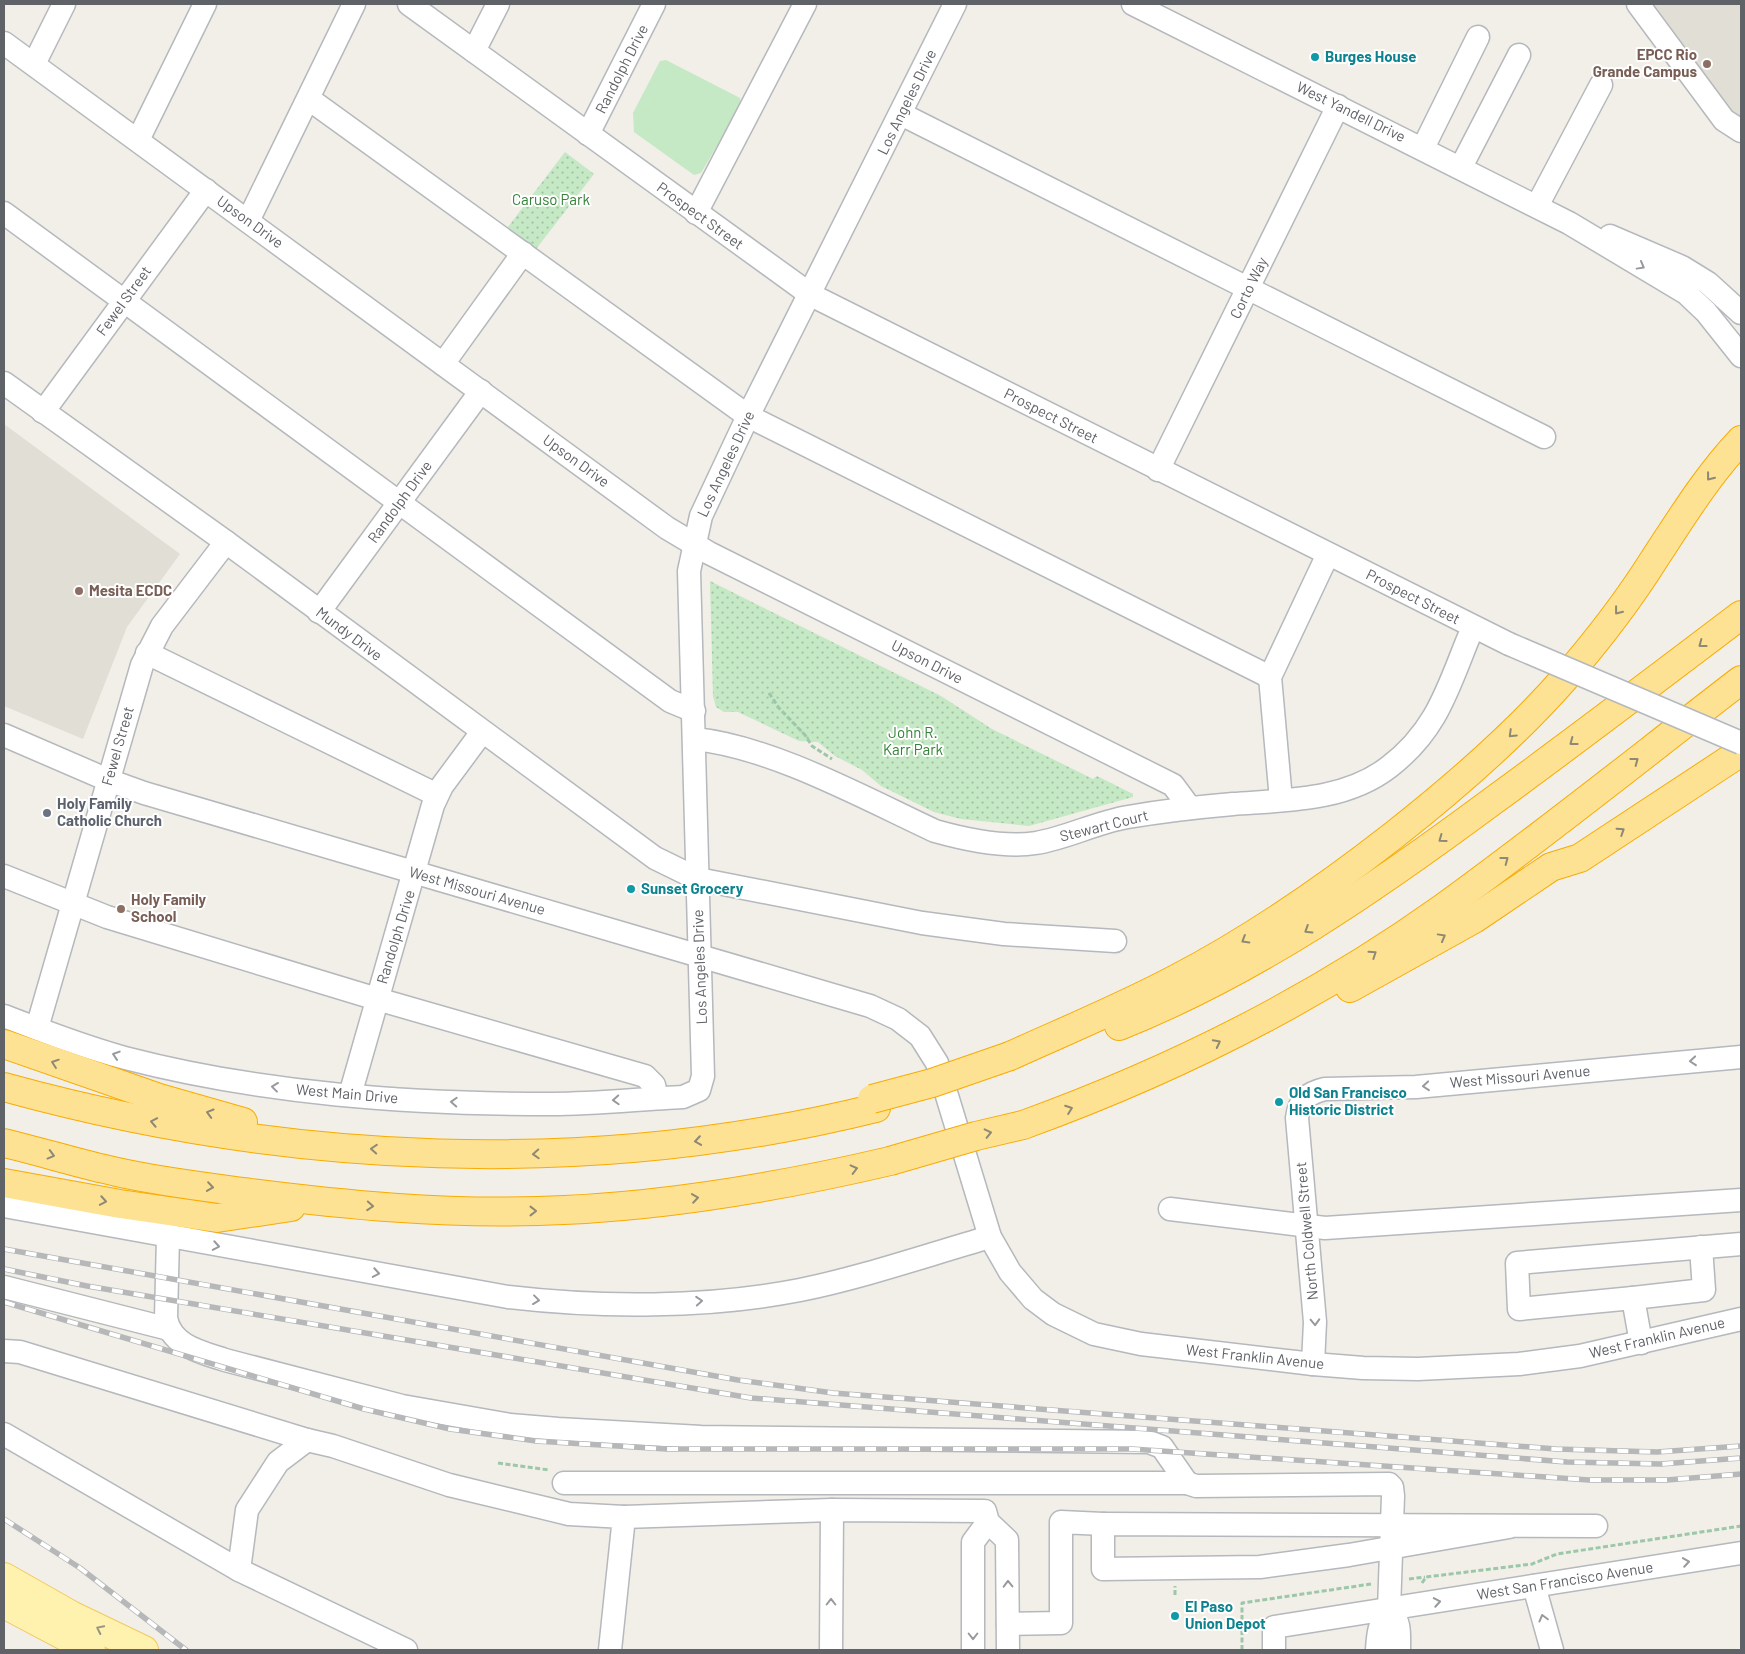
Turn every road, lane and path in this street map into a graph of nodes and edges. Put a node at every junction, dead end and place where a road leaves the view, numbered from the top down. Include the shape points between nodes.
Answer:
1 (64, 4) edge
2 (205, 4) edge
3 (354, 4) edge
4 (410, 4) edge
5 (498, 4) edge
6 (654, 4) edge
7 (805, 4) edge
8 (955, 4) edge
9 (1133, 4) edge
10 (1638, 4) edge
11 (1160, 10) edge
12 (1478, 37) dead end
13 (4, 43) edge
14 (474, 51) junction
15 (1519, 55) dead end
16 (34, 64) junction
17 (1602, 85) dead end
18 (309, 99) junction
19 (1338, 106) junction
20 (901, 114) junction
21 (1741, 131) edge
22 (588, 134) junction
23 (138, 140) junction
24 (1422, 148) junction
25 (1461, 167) junction
26 (206, 190) junction
27 (1538, 206) junction
28 (4, 213) edge
29 (696, 213) junction
30 (248, 221) junction
31 (1569, 223) junction
32 (523, 253) junction
33 (1708, 284) junction
34 (1248, 289) junction
35 (811, 295) junction
36 (1741, 300) edge
37 (124, 301) junction
38 (1741, 313) edge
39 (1741, 356) edge
40 (443, 364) junction
41 (4, 383) edge
42 (482, 391) junction
43 (43, 412) junction
44 (748, 416) junction
45 (1544, 437) dead end
46 (1741, 440) edge
47 (1158, 470) junction
48 (400, 502) junction
49 (226, 542) junction
50 (694, 544) junction
51 (1328, 554) junction
52 (319, 612) junction
53 (1741, 615) edge
54 (1473, 627) junction
55 (147, 653) junction
56 (1270, 677) junction
57 (1741, 680) edge
58 (769, 693) dead end
59 (694, 711) junction
60 (482, 732) junction
61 (4, 736) edge
62 (695, 739) junction
63 (1741, 743) edge
64 (1741, 752) edge
65 (834, 760) dead end
66 (108, 780) junction
67 (437, 795) junction
68 (1281, 800) junction
69 (1190, 808) junction
70 (415, 873) junction
71 (4, 876) edge
72 (698, 879) junction
73 (72, 905) junction
74 (1115, 941) dead end
75 (699, 956) junction
76 (377, 999) junction
77 (1286, 1007) junction
78 (4, 1016) edge
79 (37, 1028) junction
80 (4, 1044) edge
81 (1741, 1057) edge
82 (1011, 1061) junction
83 (937, 1062) joint
84 (4, 1087) edge
85 (699, 1090) joint
86 (350, 1096) junction
87 (657, 1098) junction
88 (1302, 1101) joint
89 (4, 1143) edge
90 (324, 1146) junction
91 (4, 1183) edge
92 (1741, 1200) edge
93 (322, 1202) junction
94 (4, 1206) edge
95 (1170, 1209) dead end
96 (1307, 1226) junction
97 (168, 1237) junction
98 (990, 1238) junction
99 (1741, 1244) edge
100 (1701, 1248) junction
101 (4, 1287) edge
102 (1704, 1290) junction
103 (1633, 1298) junction
104 (1741, 1319) edge
105 (1711, 1326) junction
106 (169, 1329) junction
107 (1641, 1343) junction
108 (4, 1350) edge
109 (1313, 1364) junction
110 (4, 1434) edge
111 (307, 1440) junction
112 (564, 1483) dead end
113 (1187, 1483) junction
114 (832, 1510) junction
115 (624, 1517) junction
116 (988, 1522) junction
117 (1348, 1524) junction
118 (1596, 1526) dead end
119 (1741, 1526) edge
120 (1103, 1529) junction
121 (1391, 1536) junction
122 (1662, 1539) junction
123 (1662, 1544) dead end
124 (1741, 1553) edge
125 (1557, 1554) dead end
126 (1349, 1555) junction
127 (239, 1570) junction
128 (4, 1577) edge
129 (1426, 1577) dead end
130 (1401, 1580) dead end
131 (1377, 1583) dead end
132 (1534, 1586) junction
133 (4, 1604) edge
134 (1390, 1610) junction
135 (1008, 1624) junction
136 (91, 1650) edge
137 (144, 1650) edge
138 (406, 1650) edge
139 (610, 1650) edge
140 (831, 1650) edge
141 (972, 1650) edge
142 (1008, 1650) edge
143 (1242, 1650) edge
144 (1274, 1650) edge
145 (1378, 1650) edge
146 (1399, 1650) edge
147 (1552, 1650) edge

1 - 16 street
2 - 23 street
3 - 18 street
4 - 14 street, Prospect Street
5 - 14 street
6 - 22 street, Randolph Drive
7 - 29 street
8 - 20 street, Los Angeles Drive
9 - 11 street, West Yandell Drive
10 - 21 street via 1724,120
11 - 19 street, West Yandell Drive
12 - 24 street
13 - 16 street, Upson Drive
14 - 22 street, Prospect Street
15 - 25 street
16 - 23 street, Upson Drive
17 - 27 street
18 - 30 street
18 - 32 street
19 - 24 street, West Yandell Drive
19 - 34 street, Corto Way
20 - 34 street
20 - 35 street, Los Angeles Drive
22 - 29 street, Prospect Street
23 - 26 street, Upson Drive
24 - 25 street, West Yandell Drive
25 - 27 street, West Yandell Drive
26 - 30 street, Upson Drive
26 - 37 street, Fewel Street
27 - 31 street, West Yandell Drive
28 - 37 street
29 - 35 street, Prospect Street
30 - 40 street, Upson Drive
31 - 33 street, West Yandell Drive via 1626,241
31 -> 39 street, West Yandell Drive via 1686,293 1706,312
32 - 40 street
32 - 44 street
33 - 36 street
33 - 38 street, West Yandell Drive
34 - 45 street
34 - 47 street, Corto Way
35 - 44 street, Los Angeles Drive
35 - 47 street, Prospect Street
37 - 43 street, Fewel Street
37 - 48 street
40 - 42 street, Upson Drive
41 - 43 street, Mundy Drive
42 - 48 street, Randolph Drive
42 - 50 street, Upson Drive via 667,528
43 - 49 street, Mundy Drive
44 - 50 street, Los Angeles Drive via 701,516
44 - 56 street
46 -> 82 highway via 1701,489 1632,593 1591,647 1531,715 1465,778 1322,890 1246,940 1174,981
47 - 51 street, Prospect Street
48 - 52 street, Randolph Drive
48 - 59 street via 670,701
49 - 52 street, Mundy Drive
49 - 55 street, Fewel Street via 162,626
50 - 59 street, Los Angeles Drive via 689,571
50 - 69 street, Upson Drive via 1173,785
51 - 54 street, Prospect Street
51 - 56 street
52 - 60 street, Mundy Drive
53 -> 82 highway via 1422,853 1304,932 1168,1006
54 - 63 street, Prospect Street, bridge
54 - 68 street, Stewart Court via 1442,706 1425,734 1409,751 1387,769 1350,788 1318,797
55 - 66 street, Fewel Street
55 - 67 street
56 - 68 street
77 -> 57 highway via 1442,908
58 - 65 path via 812,746
59 - 62 street, Los Angeles Drive
60 - 67 street, Randolph Drive
60 - 72 street, Mundy Drive via 656,858
61 - 66 street, West Missouri Avenue
62 - 69 street, Stewart Court via 717,741 766,756 935,831 959,838 1008,844 1036,843 1125,818
62 - 72 street, Los Angeles Drive
77 -> 64 highway via 1342,992 1444,936 1486,912 1551,867 1580,858
66 - 70 street, West Missouri Avenue
66 - 73 street, Fewel Street
67 - 70 street, Randolph Drive
68 - 69 street, Stewart Court
70 - 75 street, West Missouri Avenue
70 - 76 street, Randolph Drive
71 - 73 street
72 - 74 street, Mundy Drive via 922,923 1004,934
72 - 75 street, Los Angeles Drive
73 - 76 street
73 - 79 street, Fewel Street
75 - 83 street, West Missouri Avenue via 870,1006 898,1019 920,1036
75 - 85 street, Los Angeles Drive via 703,1080
76 - 86 street, Randolph Drive
76 - 87 street via 645,1076 654,1085
93 -> 77 highway, bridge via 432,1210 538,1212 684,1200 766,1188 890,1161 1023,1125 1086,1103 1173,1066
78 - 79 street, West Main Drive
86 -> 79 street, West Main Drive via 250,1084 188,1072 123,1057
90 -> 80 highway via 151,1096
81 -> 88 street, West Missouri Avenue via 1416,1087 1325,1089 1311,1092
82 -> 90 highway via 952,1087 746,1134 625,1149 439,1154
83 - 98 street, West Franklin Avenue
90 -> 84 highway via 194,1130
85 - 87 street, West Main Drive via 683,1097
87 -> 86 street, West Main Drive via 553,1104
88 - 96 street, North Coldwell Street via 1297,1118
89 -> 93 highway via 117,1172
91 -> 93 highway via 217,1218
92 - 96 street via 1325,1228
94 - 97 street
95 - 96 street
96 -> 109 street, North Coldwell Street via 1315,1322
97 -> 98 street via 508,1297 585,1303 665,1303 798,1290
97 - 106 street via 166,1318
98 - 109 street, West Franklin Avenue via 1010,1272 1033,1298 1053,1314 1094,1334 1141,1344
99 - 100 street
100 - 102 street
100 - 103 street via 1516,1263 1519,1309
101 - 106 street
102 - 103 street
102 - 105 street
103 - 107 street
104 - 105 street, West Franklin Avenue
105 - 107 street, West Franklin Avenue
106 - 113 street via 188,1346 225,1360 402,1406 510,1425 701,1437 1149,1442 1162,1447
107 - 109 street, West Franklin Avenue via 1580,1356 1469,1368 1363,1368
108 - 111 street via 20,1352
110 - 127 street
111 - 115 street via 449,1485 569,1514
111 - 127 street via 278,1462 247,1510
112 - 113 street
113 - 121 street via 1196,1486 1389,1484 1393,1496
114 - 115 street
114 - 116 street via 985,1511
140 -> 114 street
115 - 139 street
135 -> 116 street via 1007,1540
116 -> 141 street via 972,1542
117 - 120 street
117 - 121 street
117 - 126 street
118 - 121 street via 1509,1527
119 - 122 path
120 - 126 street via 1103,1569 1260,1567
120 - 135 street via 1061,1522 1061,1623
121 - 126 street
121 - 134 street
122 - 123 path
122 - 125 path
132 -> 124 street, West San Francisco Avenue
127 - 138 street
137 -> 128 main road via 71,1615
129 - 130 path
131 - 143 path via 1242,1603
134 -> 132 street, West San Francisco Avenue
147 -> 132 street
133 - 136 main road
134 - 144 street, West San Francisco Avenue via 1274,1627
134 - 145 street via 1378,1631
134 - 146 street via 1396,1616 1400,1632
135 - 142 street

